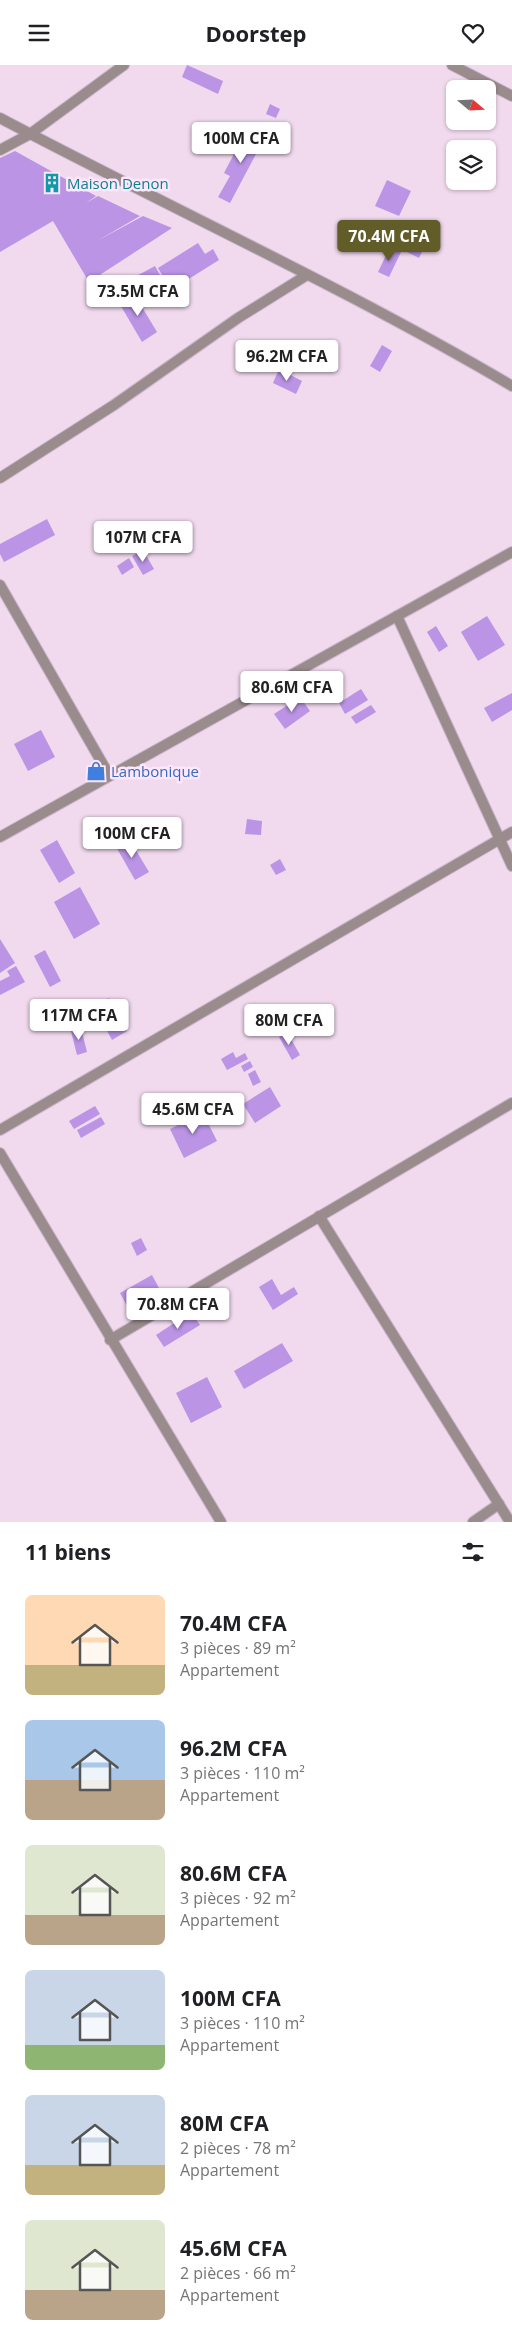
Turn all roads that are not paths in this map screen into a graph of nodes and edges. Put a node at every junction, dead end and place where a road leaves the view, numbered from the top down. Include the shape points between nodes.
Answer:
1 (124, 65) edge
2 (452, 65) edge
3 (512, 96) edge
4 (0, 118) edge
5 (30, 134) junction
6 (0, 150) edge
7 (307, 275) junction
8 (512, 386) edge
9 (0, 478) edge
10 (512, 552) edge
11 (0, 585) edge
12 (397, 616) junction
13 (109, 775) junction
14 (512, 832) edge
15 (0, 837) edge
16 (500, 839) junction
17 (512, 866) edge
18 (512, 1103) edge
19 (0, 1130) edge
20 (0, 1153) edge
21 (319, 1216) junction
22 (110, 1340) junction
23 (498, 1503) junction
24 (221, 1522) edge
25 (472, 1522) edge
26 (510, 1522) edge

1 - 5 street
2 - 3 street
4 - 5 street
5 - 6 street
5 - 7 street
7 - 8 street
7 - 9 street
10 - 12 street
11 - 13 street
12 - 13 street
12 - 16 street
13 - 15 street
14 - 16 street
16 - 17 street
16 - 19 street
18 - 21 street
20 - 22 street
21 - 22 street
21 - 23 street
22 - 24 street
23 - 25 street
23 - 26 street

